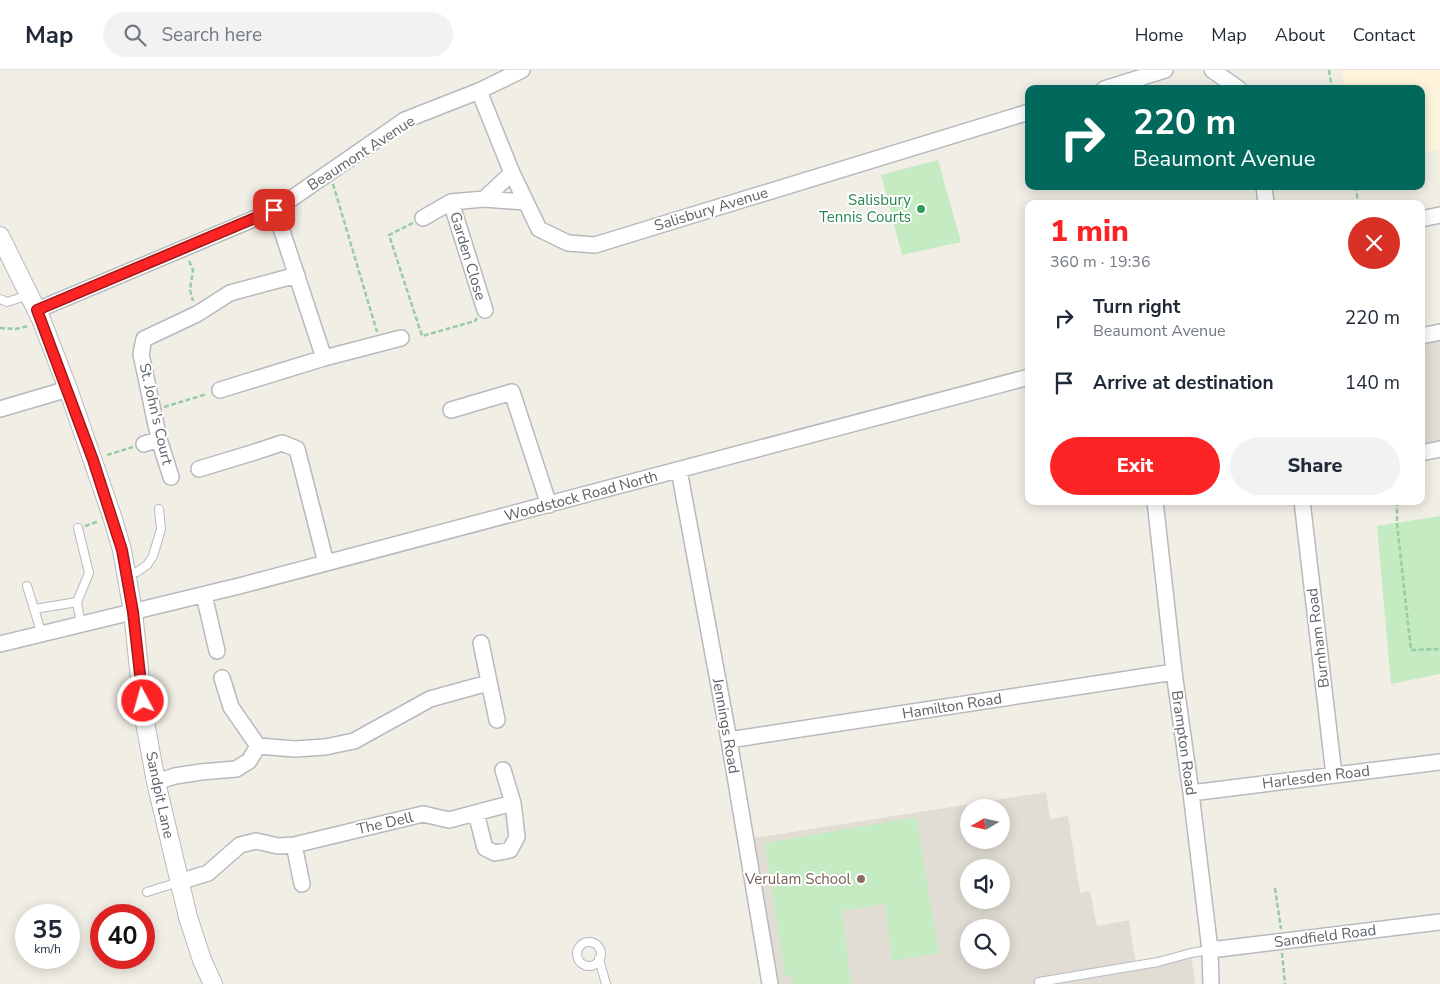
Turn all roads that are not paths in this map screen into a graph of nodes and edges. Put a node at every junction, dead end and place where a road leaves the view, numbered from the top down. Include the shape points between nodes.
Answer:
1 (522, 70) edge
2 (1165, 70) edge
3 (1212, 70) edge
4 (1234, 70) edge
5 (1117, 85) edge
6 (1233, 85) edge
7 (1238, 85) edge
8 (479, 91) junction
9 (1025, 113) edge
10 (512, 173) junction
11 (484, 198) junction
12 (451, 202) junction
13 (525, 202) junction
14 (274, 210) junction
15 (1440, 215) edge
16 (423, 218) road end
17 (1425, 218) edge
18 (0, 236) edge
19 (298, 275) junction
20 (0, 299) edge
21 (36, 308) junction
22 (485, 310) road end
23 (1440, 332) edge
24 (1425, 335) edge
25 (401, 338) dead end
26 (324, 358) junction
27 (1025, 378) edge
28 (68, 389) junction
29 (220, 390) road end
30 (0, 409) edge
31 (451, 410) dead end
32 (160, 439) junction
33 (144, 444) road end
34 (1440, 449) edge
35 (1425, 452) edge
36 (199, 469) dead end
37 (679, 470) junction
38 (171, 477) dead end
39 (549, 505) junction
40 (1155, 505) edge
41 (1302, 505) edge
42 (159, 509) dead end
43 (78, 528) road end
44 (326, 562) junction
45 (126, 574) junction
46 (28, 586) dead end
47 (204, 594) junction
48 (77, 602) junction
49 (35, 609) junction
50 (133, 612) junction
51 (82, 625) junction
52 (42, 635) junction
53 (481, 643) dead end
54 (0, 644) edge
55 (217, 651) dead end
56 (1174, 672) junction
57 (222, 678) dead end
58 (488, 683) junction
59 (497, 720) dead end
60 (729, 740) junction
61 (258, 746) junction
62 (1440, 762) edge
63 (502, 770) dead end
64 (1334, 775) junction
65 (156, 782) junction
66 (1191, 793) junction
67 (513, 804) junction
68 (476, 814) junction
69 (294, 844) junction
70 (179, 882) junction
71 (302, 884) dead end
72 (147, 892) dead end
73 (1440, 922) edge
74 (1210, 950) junction
75 (599, 960) dead end
76 (1039, 982) dead end
77 (213, 984) edge
78 (606, 984) edge
79 (770, 984) edge
80 (1211, 984) edge

1 - 8 street, Beaumont Avenue
2 - 5 street
3 - 6 street
4 - 7 street
8 - 10 street, Salisbury Avenue
8 - 14 street, Beaumont Avenue via 405,120
9 - 13 street, Salisbury Avenue via 595,245 568,243 539,229
10 - 11 street
10 - 13 street, Salisbury Avenue
11 - 12 street, Garden Close
11 - 13 street, Garden Close
12 - 16 street, Garden Close
12 - 22 street, Garden Close
14 - 19 street
14 - 21 street, Beaumont Avenue
15 - 17 street
18 - 21 street, Sandpit Lane via 8,260
19 - 26 street
19 - 32 street, St. John's Court via 230,293 197,314 144,339 141,354
20 - 21 lane
21 - 28 street, Sandpit Lane
23 - 24 street
25 - 26 street
26 - 29 street
27 - 37 street, Woodstock Road North
28 - 30 street
28 - 45 street, Sandpit Lane via 112,516
31 - 39 street via 517,389
32 - 33 street
32 - 38 street, St. John's Court
34 - 35 street
36 - 44 street via 282,442 297,449
37 - 39 street, Woodstock Road North
37 - 60 street, Jennings Road
39 - 44 street, Woodstock Road North
40 - 56 street, Brampton Road
41 - 64 street, Burnham Road
42 - 45 lane via 161,529 153,556 148,565
43 - 48 lane via 89,573
44 - 47 street, Woodstock Road North
45 - 50 street, Sandpit Lane
46 - 49 lane
47 - 50 street, Woodstock Road North
47 - 55 street
48 - 49 lane
48 - 51 lane
49 - 52 lane
50 - 51 street, Woodstock Road North
50 - 65 street, Sandpit Lane via 144,717
51 - 52 street, Woodstock Road North
52 - 54 street, Woodstock Road North
53 - 58 street
56 - 60 street, Hamilton Road
56 - 66 street, Brampton Road
57 - 61 street via 231,707
58 - 59 street
58 - 61 street via 430,699 354,741 295,749
60 - 79 street, Jennings Road
61 - 65 street via 249,761 236,769 175,776
62 - 64 street, Harlesden Road
63 - 67 street
64 - 66 street, Harlesden Road
65 - 70 street, Sandpit Lane
66 - 74 street, Brampton Road
67 - 68 street, The Dell
67 - 68 street via 517,837 510,850 495,853 485,848
68 - 69 street, The Dell via 449,820 423,814
69 - 70 street, The Dell via 278,846 256,842 240,845 208,873
69 - 71 street
70 - 72 lane
70 - 77 street, Sandpit Lane via 202,960
73 - 74 street, Sandfield Road
74 - 76 lane
74 - 80 street, Brampton Road
75 - 78 lane

